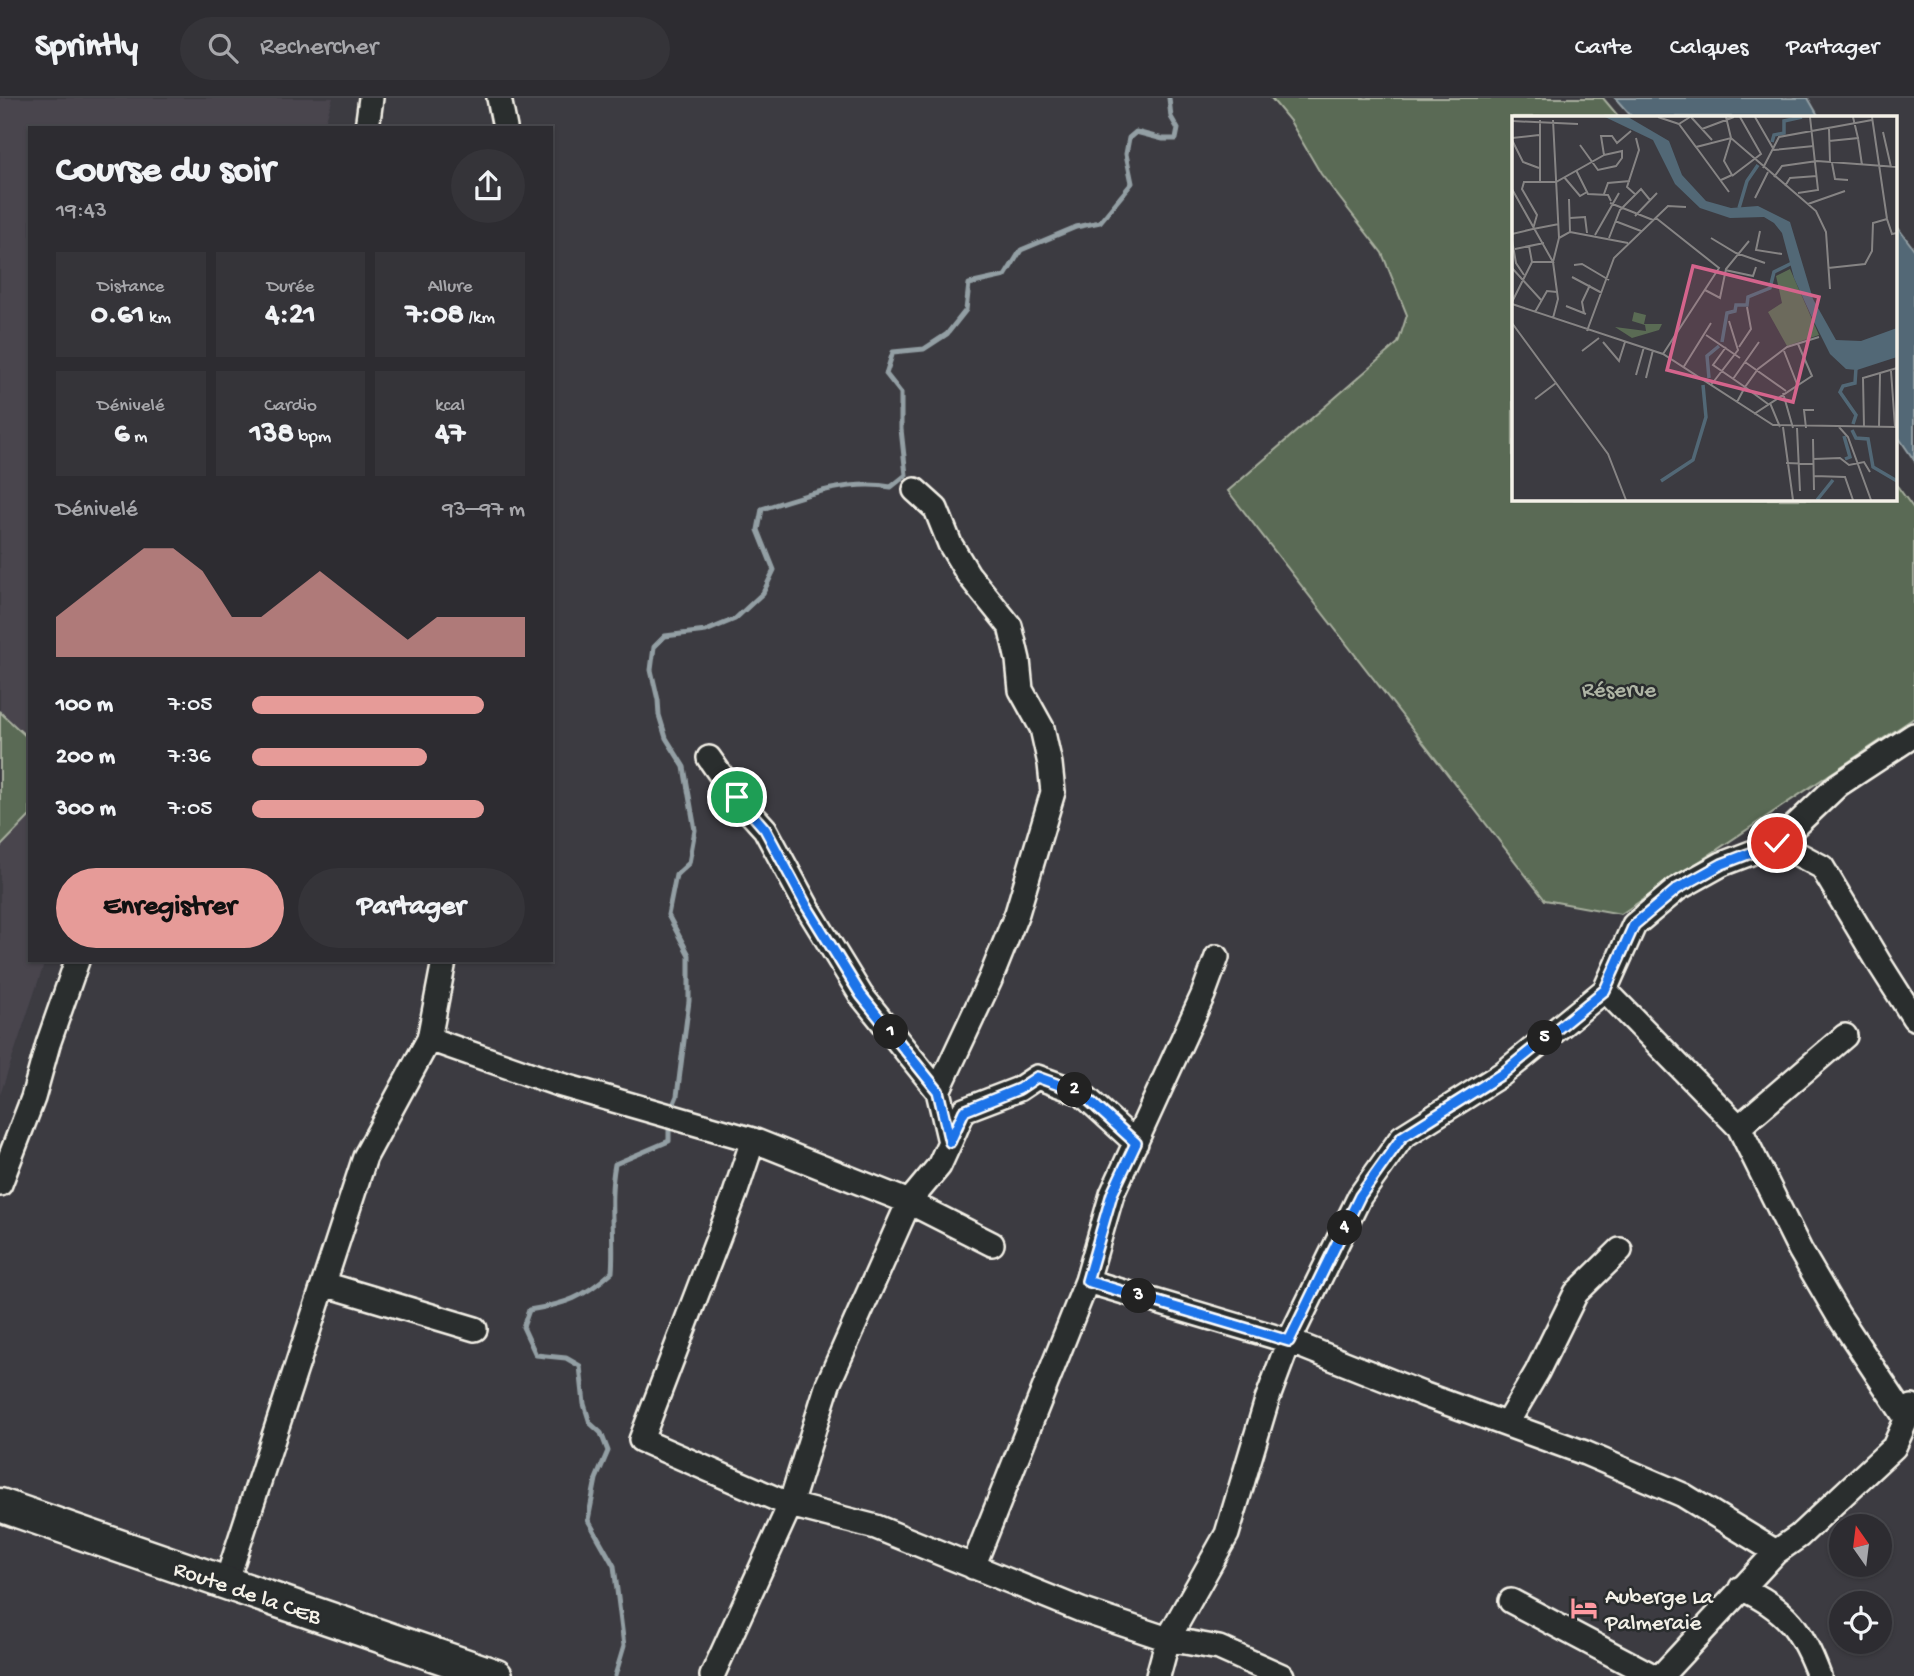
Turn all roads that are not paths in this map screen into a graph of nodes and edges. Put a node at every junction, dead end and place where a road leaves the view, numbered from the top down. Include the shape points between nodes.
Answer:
1 (371, 98) edge
2 (499, 98) edge
3 (367, 126) edge
4 (505, 126) edge
5 (915, 490) dead end
6 (1914, 735) edge
7 (709, 758) dead end
8 (1777, 843) junction
9 (1217, 957) dead end
10 (77, 962) edge
11 (444, 962) edge
12 (1605, 990) junction
13 (1914, 1018) edge
14 (1845, 1036) dead end
15 (429, 1039) junction
16 (938, 1091) junction
17 (1739, 1127) junction
18 (753, 1140) junction
19 (950, 1142) junction
20 (1136, 1143) junction
21 (0, 1184) edge
22 (909, 1202) junction
23 (992, 1244) dead end
24 (1620, 1250) dead end
25 (1087, 1281) junction
26 (324, 1284) junction
27 (475, 1329) dead end
28 (1289, 1341) junction
29 (1910, 1411) edge
30 (1507, 1423) junction
31 (0, 1505) edge
32 (790, 1505) junction
33 (1776, 1552) junction
34 (973, 1567) junction
35 (226, 1583) junction
36 (1741, 1588) junction
37 (1511, 1601) dead end
38 (1168, 1639) junction
39 (496, 1676) edge
40 (712, 1676) edge
41 (1158, 1676) edge
42 (1282, 1676) edge
43 (1653, 1676) edge
44 (1661, 1676) edge
45 (1819, 1676) edge

1 - 3 street
2 - 4 street
5 - 16 street via 936,509 968,574 1010,626 1021,690 1042,728 1053,792 1017,914
6 - 8 street via 1838,785
7 - 16 street via 765,829 861,995
8 - 12 street via 1722,864 1677,889 1634,925
8 - 13 street via 1822,867
9 - 20 street
10 - 21 street
11 - 15 street
12 - 17 street
12 - 28 street via 1502,1074 1402,1137 1360,1196
14 - 17 street
15 - 18 street via 558,1084
15 - 26 street via 365,1157
16 - 19 street
17 - 29 street via 1838,1315
18 - 22 street
18 - 32 street via 641,1440
19 - 20 street via 964,1111 1037,1077 1081,1093
19 - 22 street via 939,1166
20 - 25 street via 1112,1194
22 - 23 street
22 - 32 street via 828,1384
24 - 30 street via 1576,1293
25 - 28 street
25 - 34 street
26 - 27 street
26 - 35 street
28 - 30 street
28 - 38 street via 1227,1534
29 - 33 street via 1894,1447
30 - 33 street via 1683,1495
31 - 35 main road, Route de la CEB
32 - 34 street via 876,1527
32 - 40 street
33 - 36 street
34 - 38 street
35 - 39 main road, Route de la CEB
36 - 44 street
36 - 45 street via 1763,1598 1798,1629
37 - 43 street
38 - 41 street
38 - 42 street via 1219,1648

